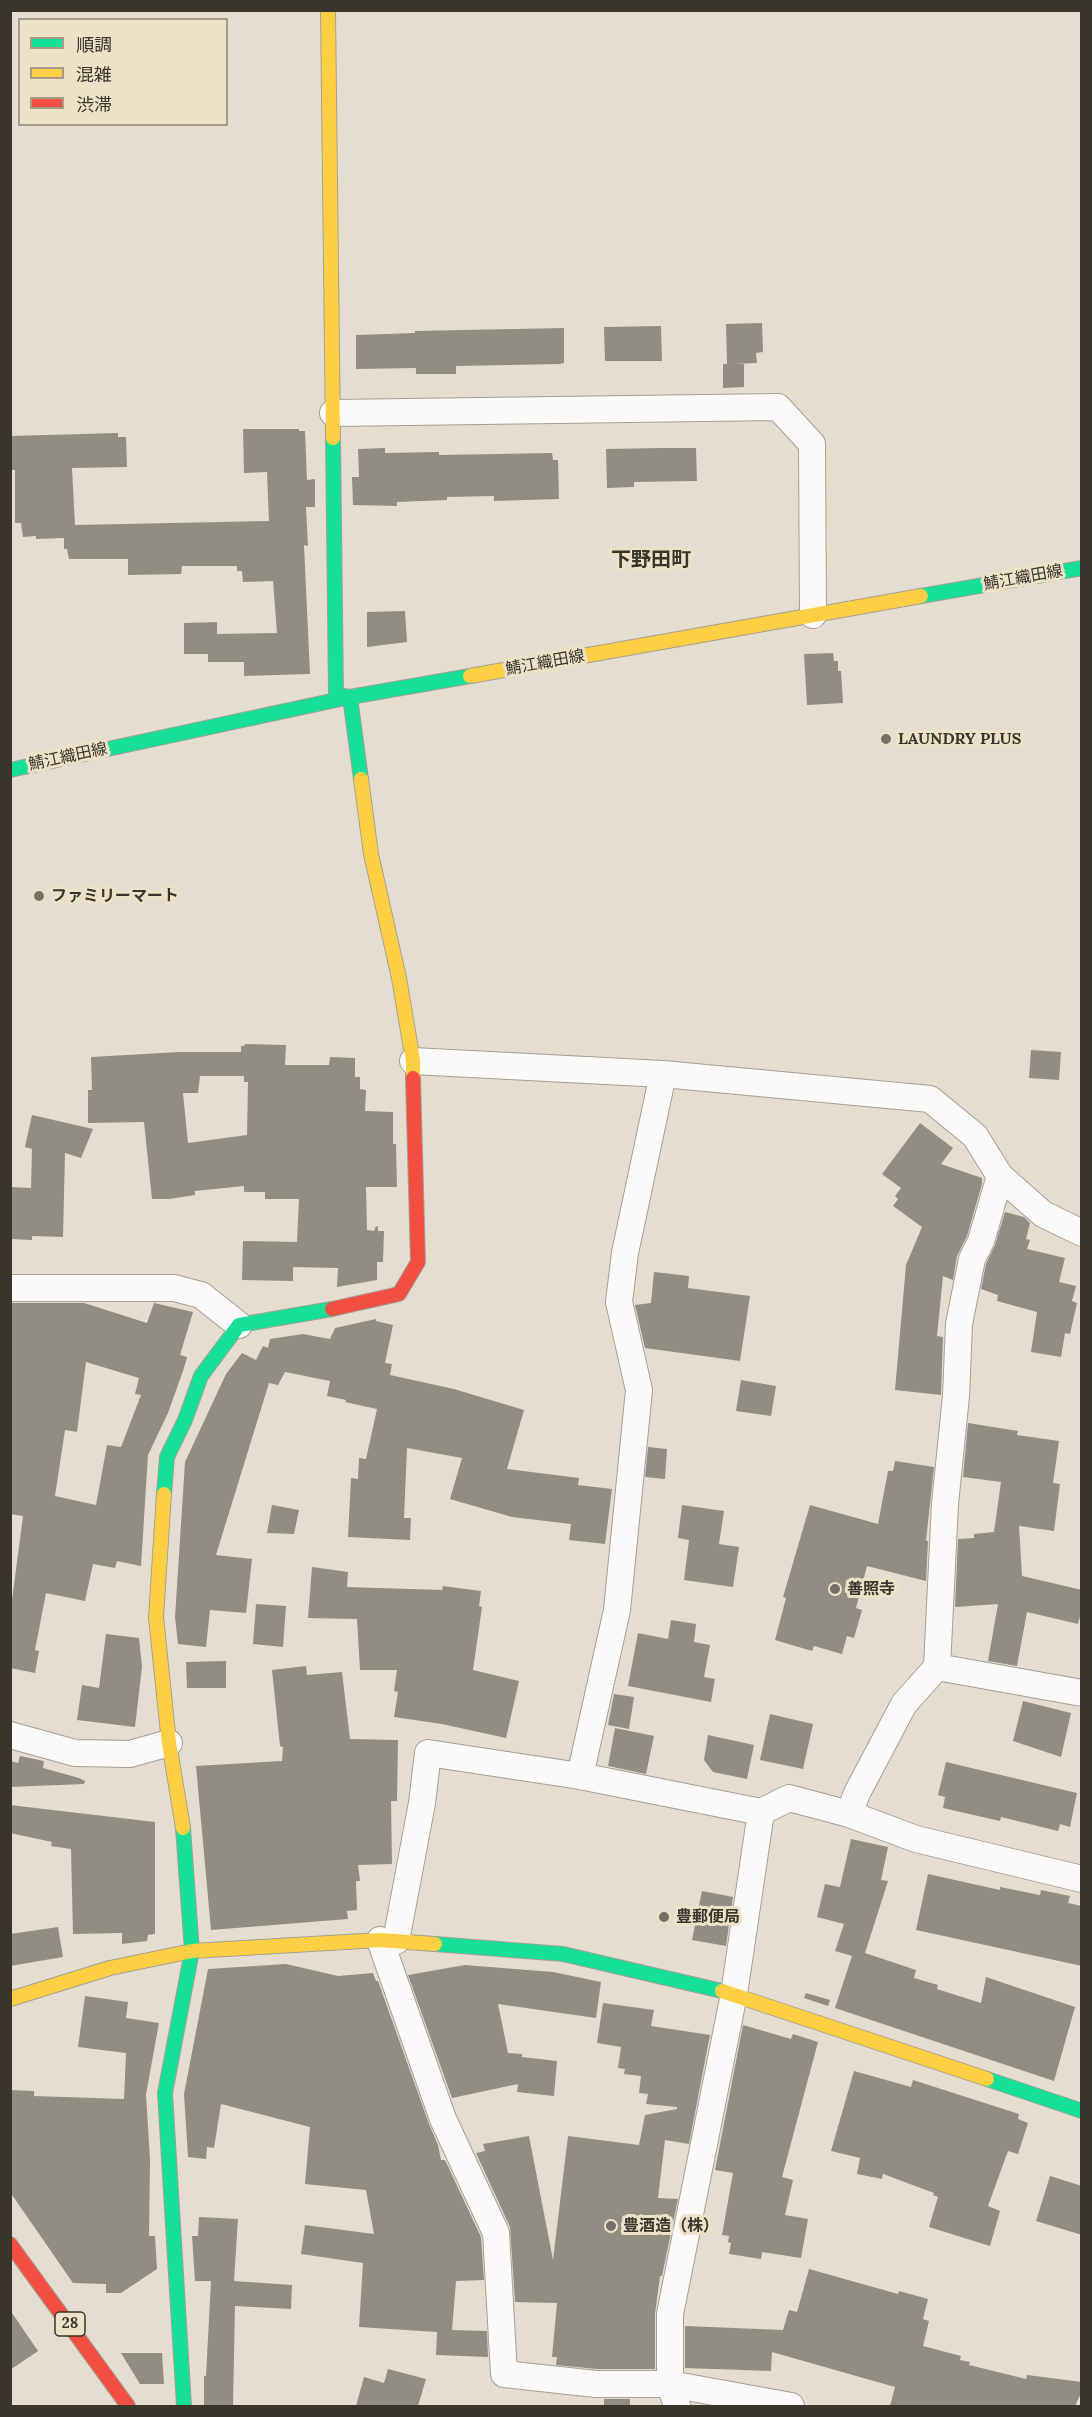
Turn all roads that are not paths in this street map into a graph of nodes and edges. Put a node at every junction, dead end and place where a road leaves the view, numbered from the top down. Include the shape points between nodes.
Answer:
1 (328, 10) edge
2 (333, 413) junction
3 (1082, 568) edge
4 (813, 615) junction
5 (351, 697) junction
6 (10, 770) edge
7 (413, 1061) junction
8 (663, 1074) junction
9 (1000, 1176) junction
10 (1082, 1233) edge
11 (10, 1288) edge
12 (239, 1325) junction
13 (937, 1666) junction
14 (1082, 1694) edge
15 (10, 1735) edge
16 (169, 1743) junction
17 (580, 1776) junction
18 (761, 1812) junction
19 (849, 1814) junction
20 (1082, 1879) edge
21 (388, 1941) junction
22 (192, 1951) junction
23 (734, 1994) junction
24 (10, 1999) edge
25 (1082, 2111) edge
26 (10, 2244) edge
27 (674, 2395) edge
28 (128, 2406) edge
29 (184, 2406) edge
30 (791, 2406) edge

1 - 2 street
2 - 4 street via 778,407 812,444
2 - 5 street via 336,695
3 - 4 street, 鯖江織田線
4 - 5 street, 鯖江織田線
5 - 6 street, 鯖江織田線
5 - 7 street via 371,854
7 - 8 street
7 - 12 street via 418,1262 399,1294
8 - 9 street via 930,1099 975,1136
8 - 17 street via 625,1253 619,1302 639,1390 617,1610
9 - 10 street via 1043,1214
9 - 13 street via 972,1259 959,1324
11 - 12 street via 174,1288 201,1295
12 - 16 street via 201,1376 168,1457 156,1617
13 - 14 street
13 - 19 street via 904,1704
15 - 16 street via 75,1752 130,1754
16 - 22 street via 185,1839
17 - 18 street
17 - 21 street via 428,1752 422,1803
18 - 19 street via 789,1798
18 - 23 street
19 - 20 street via 916,1839
21 - 22 street
21 - 23 street via 563,1954
21 - 27 street via 443,2119 496,2233 504,2374
22 - 24 street via 110,1968
22 - 29 street via 165,2093
23 - 25 street
23 - 27 street via 670,2314
26 - 28 street, 28
27 - 30 street

